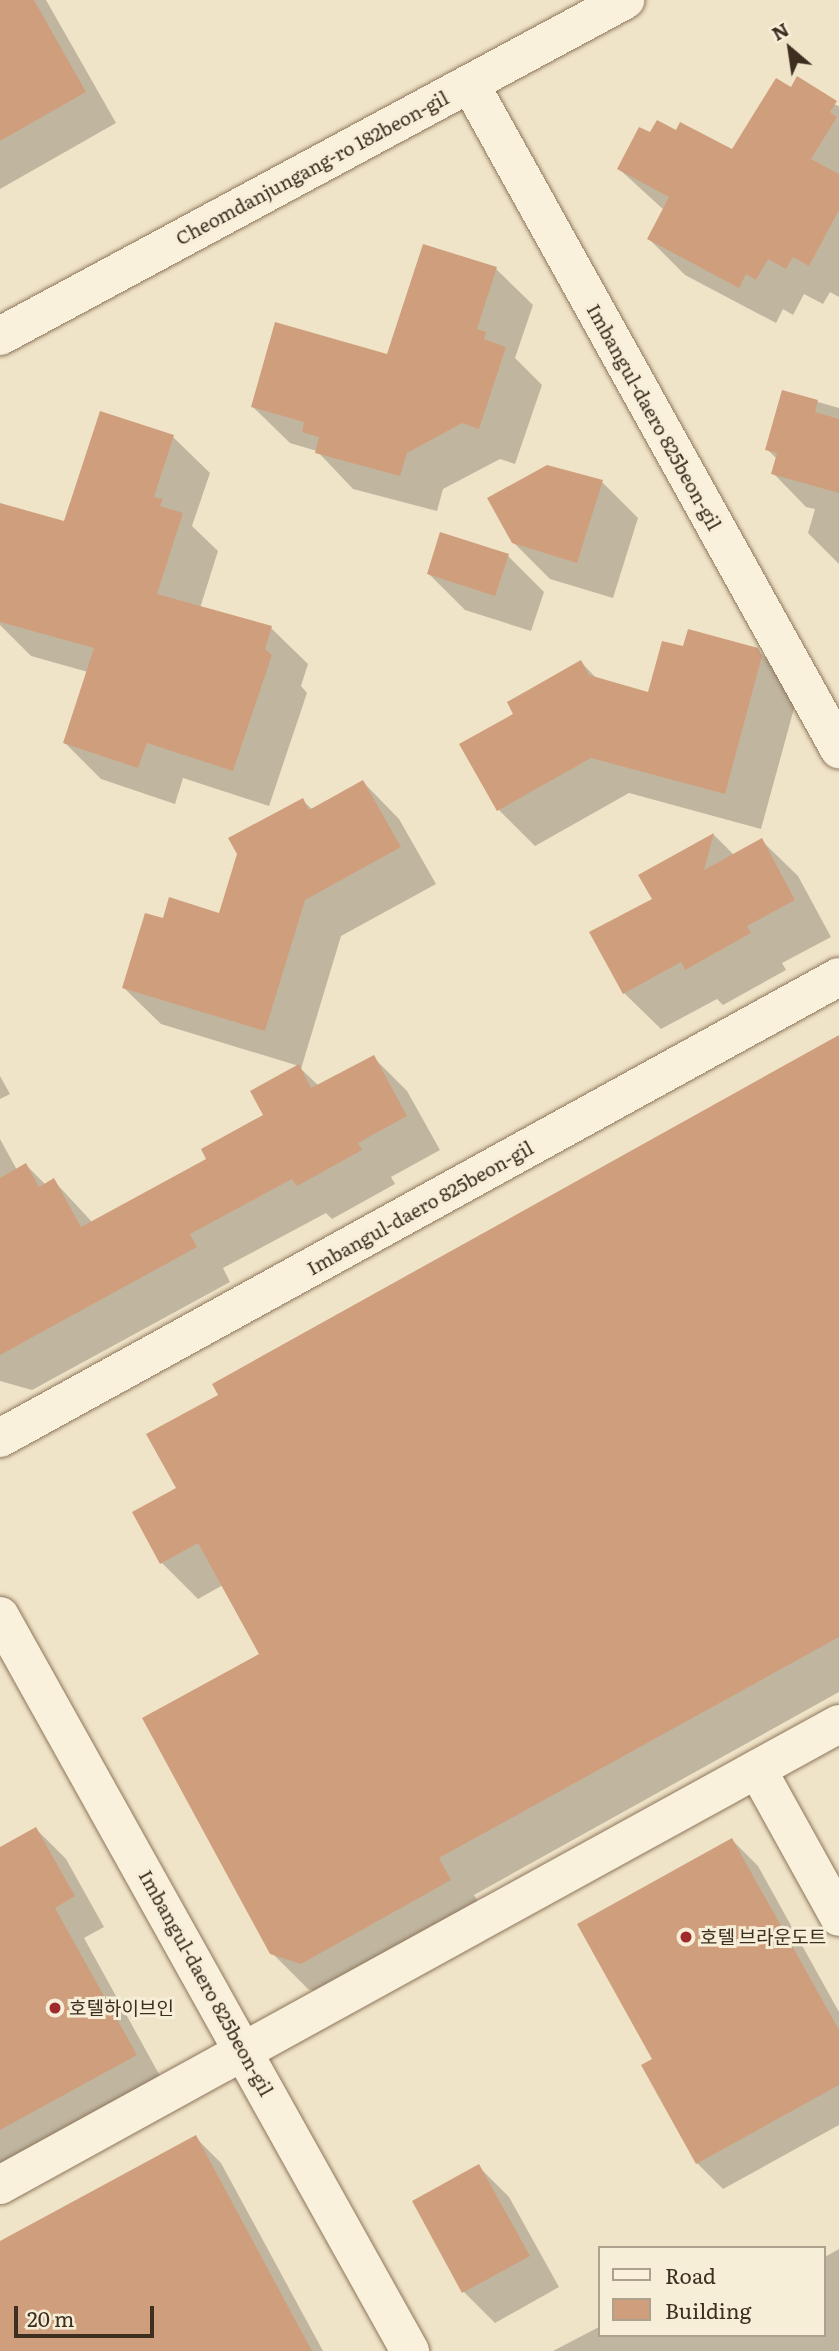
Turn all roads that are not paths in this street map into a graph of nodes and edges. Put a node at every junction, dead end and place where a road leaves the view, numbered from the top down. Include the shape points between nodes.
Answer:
1 (625, 0) edge
2 (470, 84) junction
3 (0, 336) edge
4 (839, 749) edge
5 (839, 977) edge
6 (0, 1438) edge
7 (0, 1616) edge
8 (839, 1724) edge
9 (757, 1769) junction
10 (839, 1917) edge
11 (244, 2050) junction
12 (0, 2185) edge
13 (410, 2351) edge

1 - 2 street, Cheomdanjungang-ro 182beon-gil
2 - 3 street, Cheomdanjungang-ro 182beon-gil
2 - 4 street, Imbangul-daero 825beon-gil
5 - 6 street, Imbangul-daero 825beon-gil
7 - 11 street, Imbangul-daero 825beon-gil
8 - 9 street
9 - 10 street
9 - 11 street
11 - 12 street
11 - 13 street, Imbangul-daero 825beon-gil

